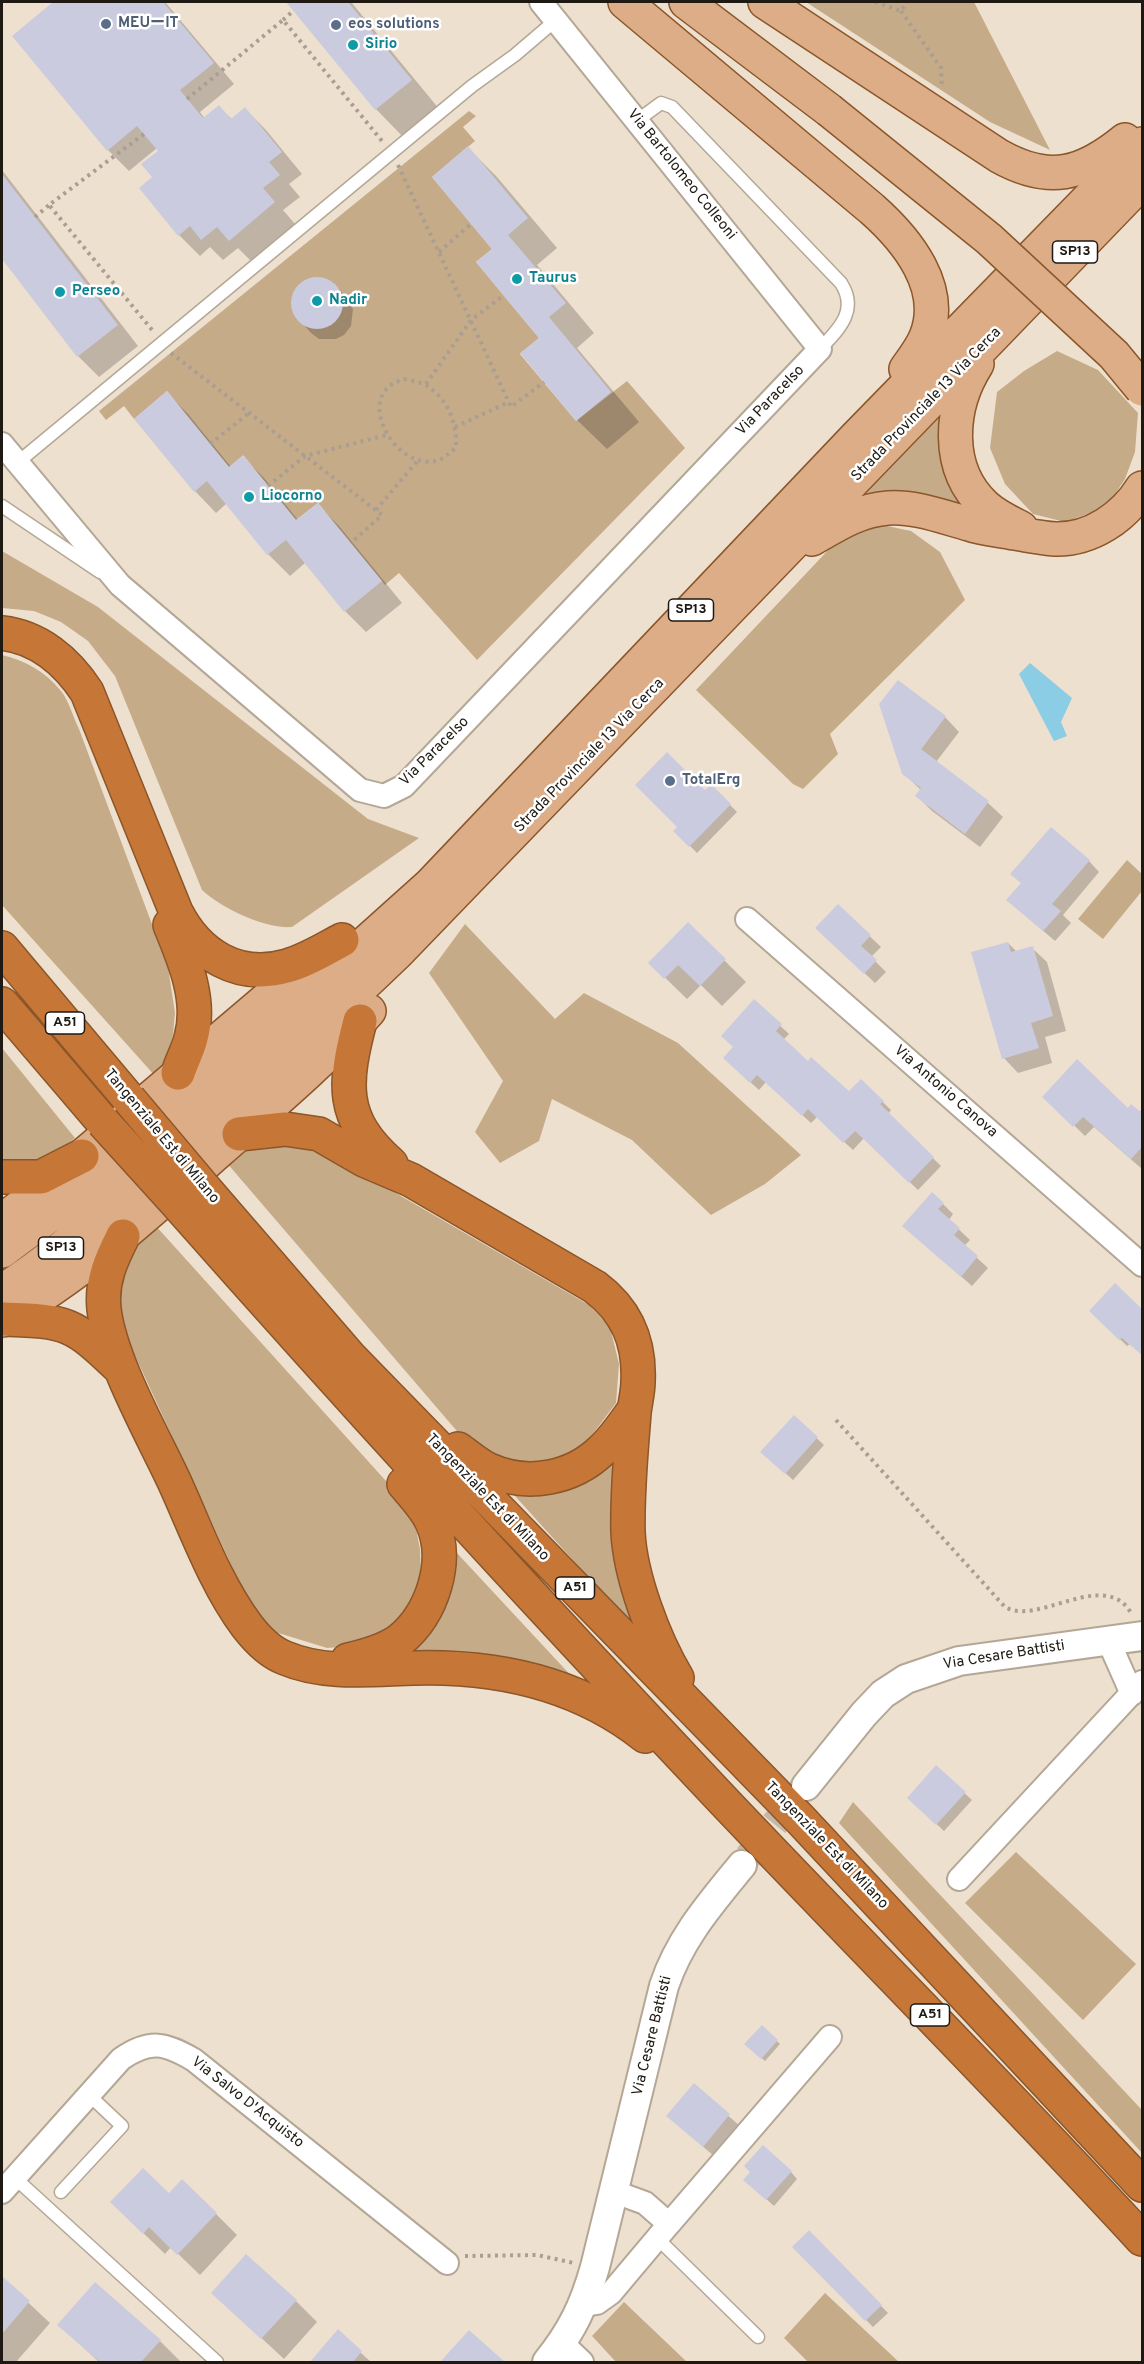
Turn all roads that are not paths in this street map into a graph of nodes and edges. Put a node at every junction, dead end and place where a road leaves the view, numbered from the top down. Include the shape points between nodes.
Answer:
1 (541, 2) edge
2 (625, 2) edge
3 (686, 2) edge
4 (765, 2) edge
5 (556, 20) junction
6 (638, 120) junction
7 (1143, 126) edge
8 (1143, 144) edge
9 (1143, 182) edge
10 (1007, 323) junction
11 (820, 349) junction
12 (1143, 389) edge
13 (856, 437) junction
14 (2, 444) edge
15 (17, 463) junction
16 (1143, 488) edge
17 (2, 506) edge
18 (1042, 538) junction
19 (773, 564) junction
20 (120, 585) junction
21 (2, 633) edge
22 (2, 645) edge
23 (527, 782) junction
24 (505, 843) junction
25 (747, 919) dead end
26 (342, 940) junction
27 (2, 948) edge
28 (2, 1004) edge
29 (360, 1020) junction
30 (178, 1073) junction
31 (239, 1134) junction
32 (82, 1156) junction
33 (2, 1177) edge
34 (411, 1180) junction
35 (192, 1198) junction
36 (2, 1221) edge
37 (123, 1236) junction
38 (2, 1251) edge
39 (1143, 1265) edge
40 (2, 1310) edge
41 (350, 1357) junction
42 (122, 1369) junction
43 (348, 1396) junction
44 (634, 1410) junction
45 (1140, 1636) edge
46 (1108, 1640) junction
47 (323, 1667) junction
48 (1137, 1688) edge
49 (806, 1786) tunnel mouth
50 (716, 1793) junction
51 (800, 1819) junction
52 (742, 1864) tunnel mouth
53 (959, 1879) dead end
54 (830, 2037) dead end
55 (89, 2095) junction
56 (8, 2185) edge
57 (1143, 2185) edge
58 (61, 2192) dead end
59 (615, 2192) junction
60 (663, 2231) junction
61 (1143, 2240) edge
62 (447, 2264) dead end
63 (584, 2305) junction
64 (758, 2337) dead end
65 (564, 2356) edge
66 (217, 2362) edge

1 - 5 street, Via Bartolomeo Colleoni
2 - 13 main road via 872,209 915,257 929,292 926,337
3 - 12 main road, bridge via 989,239 1114,355
4 - 7 main road via 944,121 1011,163 1035,172 1054,174 1090,165
5 - 6 street, Via Bartolomeo Colleoni
5 - 15 lane
6 - 11 street, Via Bartolomeo Colleoni
6 - 11 lane via 661,103 672,107 841,284 848,312 843,325
8 - 13 main road, Strada Provinciale 13 Via Cerca / SP13
9 - 10 main road, Strada Provinciale 13 Via Cerca / SP13
10 - 18 main road via 962,392 956,421 958,459 963,477 987,508
10 - 19 main road, Strada Provinciale 13 Via Cerca / SP13
11 - 20 street, Via Paracelso via 404,786 384,796 360,790
13 - 23 main road, Strada Provinciale 13 Via Cerca / SP13
14 - 15 street, Via Paracelso
15 - 20 street, Via Paracelso
16 - 18 main road via 1124,511 1096,530 1074,537
17 - 20 lane
18 - 19 main road via 889,508 844,519
19 - 24 main road, Strada Provinciale 13 Via Cerca / SP13
21 - 26 highway via 29,640 51,653 69,667 87,692 176,912 200,948 233,965 256,969 286,966
22 - 30 highway via 39,658 77,697 188,972 193,996 192,1037
23 - 26 main road
23 - 38 main road, Strada Provinciale 13 Via Cerca / SP13 via 430,885 186,1104 98,1179
24 - 29 main road via 418,955
24 - 40 main road, Strada Provinciale 13 Via Cerca / SP13 via 399,952 285,1058 51,1256
25 - 39 street, Via Antonio Canova
26 - 30 main road
27 - 35 highway, Tangenziale Est di Milano / A51, bridge via 129,1099
28 - 35 highway, Tangenziale Est di Milano / A51, bridge via 103,1122
29 - 31 main road
29 - 34 highway via 349,1072 351,1107 367,1141
30 - 32 main road
31 - 34 highway via 285,1129 311,1131
31 - 37 main road
32 - 33 highway via 41,1177
32 - 36 main road
34 - 44 highway via 595,1287 612,1302 628,1323 636,1350 638,1384
35 - 41 highway, Tangenziale Est di Milano / A51
35 - 43 highway, Tangenziale Est di Milano / A51
37 - 40 main road via 74,1273
37 - 42 highway via 108,1264 103,1297 107,1324
40 - 42 highway via 62,1323 85,1335
41 - 44 highway via 411,1406 449,1443 487,1470 506,1476 543,1478 579,1467 602,1450
41 - 51 highway, Tangenziale Est di Milano / A51
42 - 47 highway via 227,1596 246,1626 284,1658
43 - 47 highway via 359,1431 432,1520 438,1537 438,1569 424,1611 398,1641 376,1653
43 - 50 highway, Tangenziale Est di Milano / A51
44 - 51 highway via 628,1534 635,1572 661,1652 682,1687
45 - 46 street, Via Cesare Battisti
46 - 48 street
46 - 49 street, Via Cesare Battisti via 959,1661 906,1679 883,1694 864,1714
47 - 50 highway via 464,1668 534,1680 572,1693 620,1717
48 - 53 street
50 - 61 highway, Tangenziale Est di Milano / A51
51 - 57 highway, Tangenziale Est di Milano / A51
52 - 59 street, Via Cesare Battisti via 697,1921 671,1965
54 - 60 street
55 - 56 street, Via Salvo D'Acquisto
55 - 58 lane via 123,2126
55 - 62 street, Via Salvo D'Acquisto via 121,2058 136,2049 158,2044 175,2049 194,2060
56 - 66 lane
59 - 60 street via 645,2203
59 - 63 street, Via Cesare Battisti
60 - 63 street via 611,2293 597,2303
60 - 64 lane
63 - 65 street, Via Cesare Battisti

